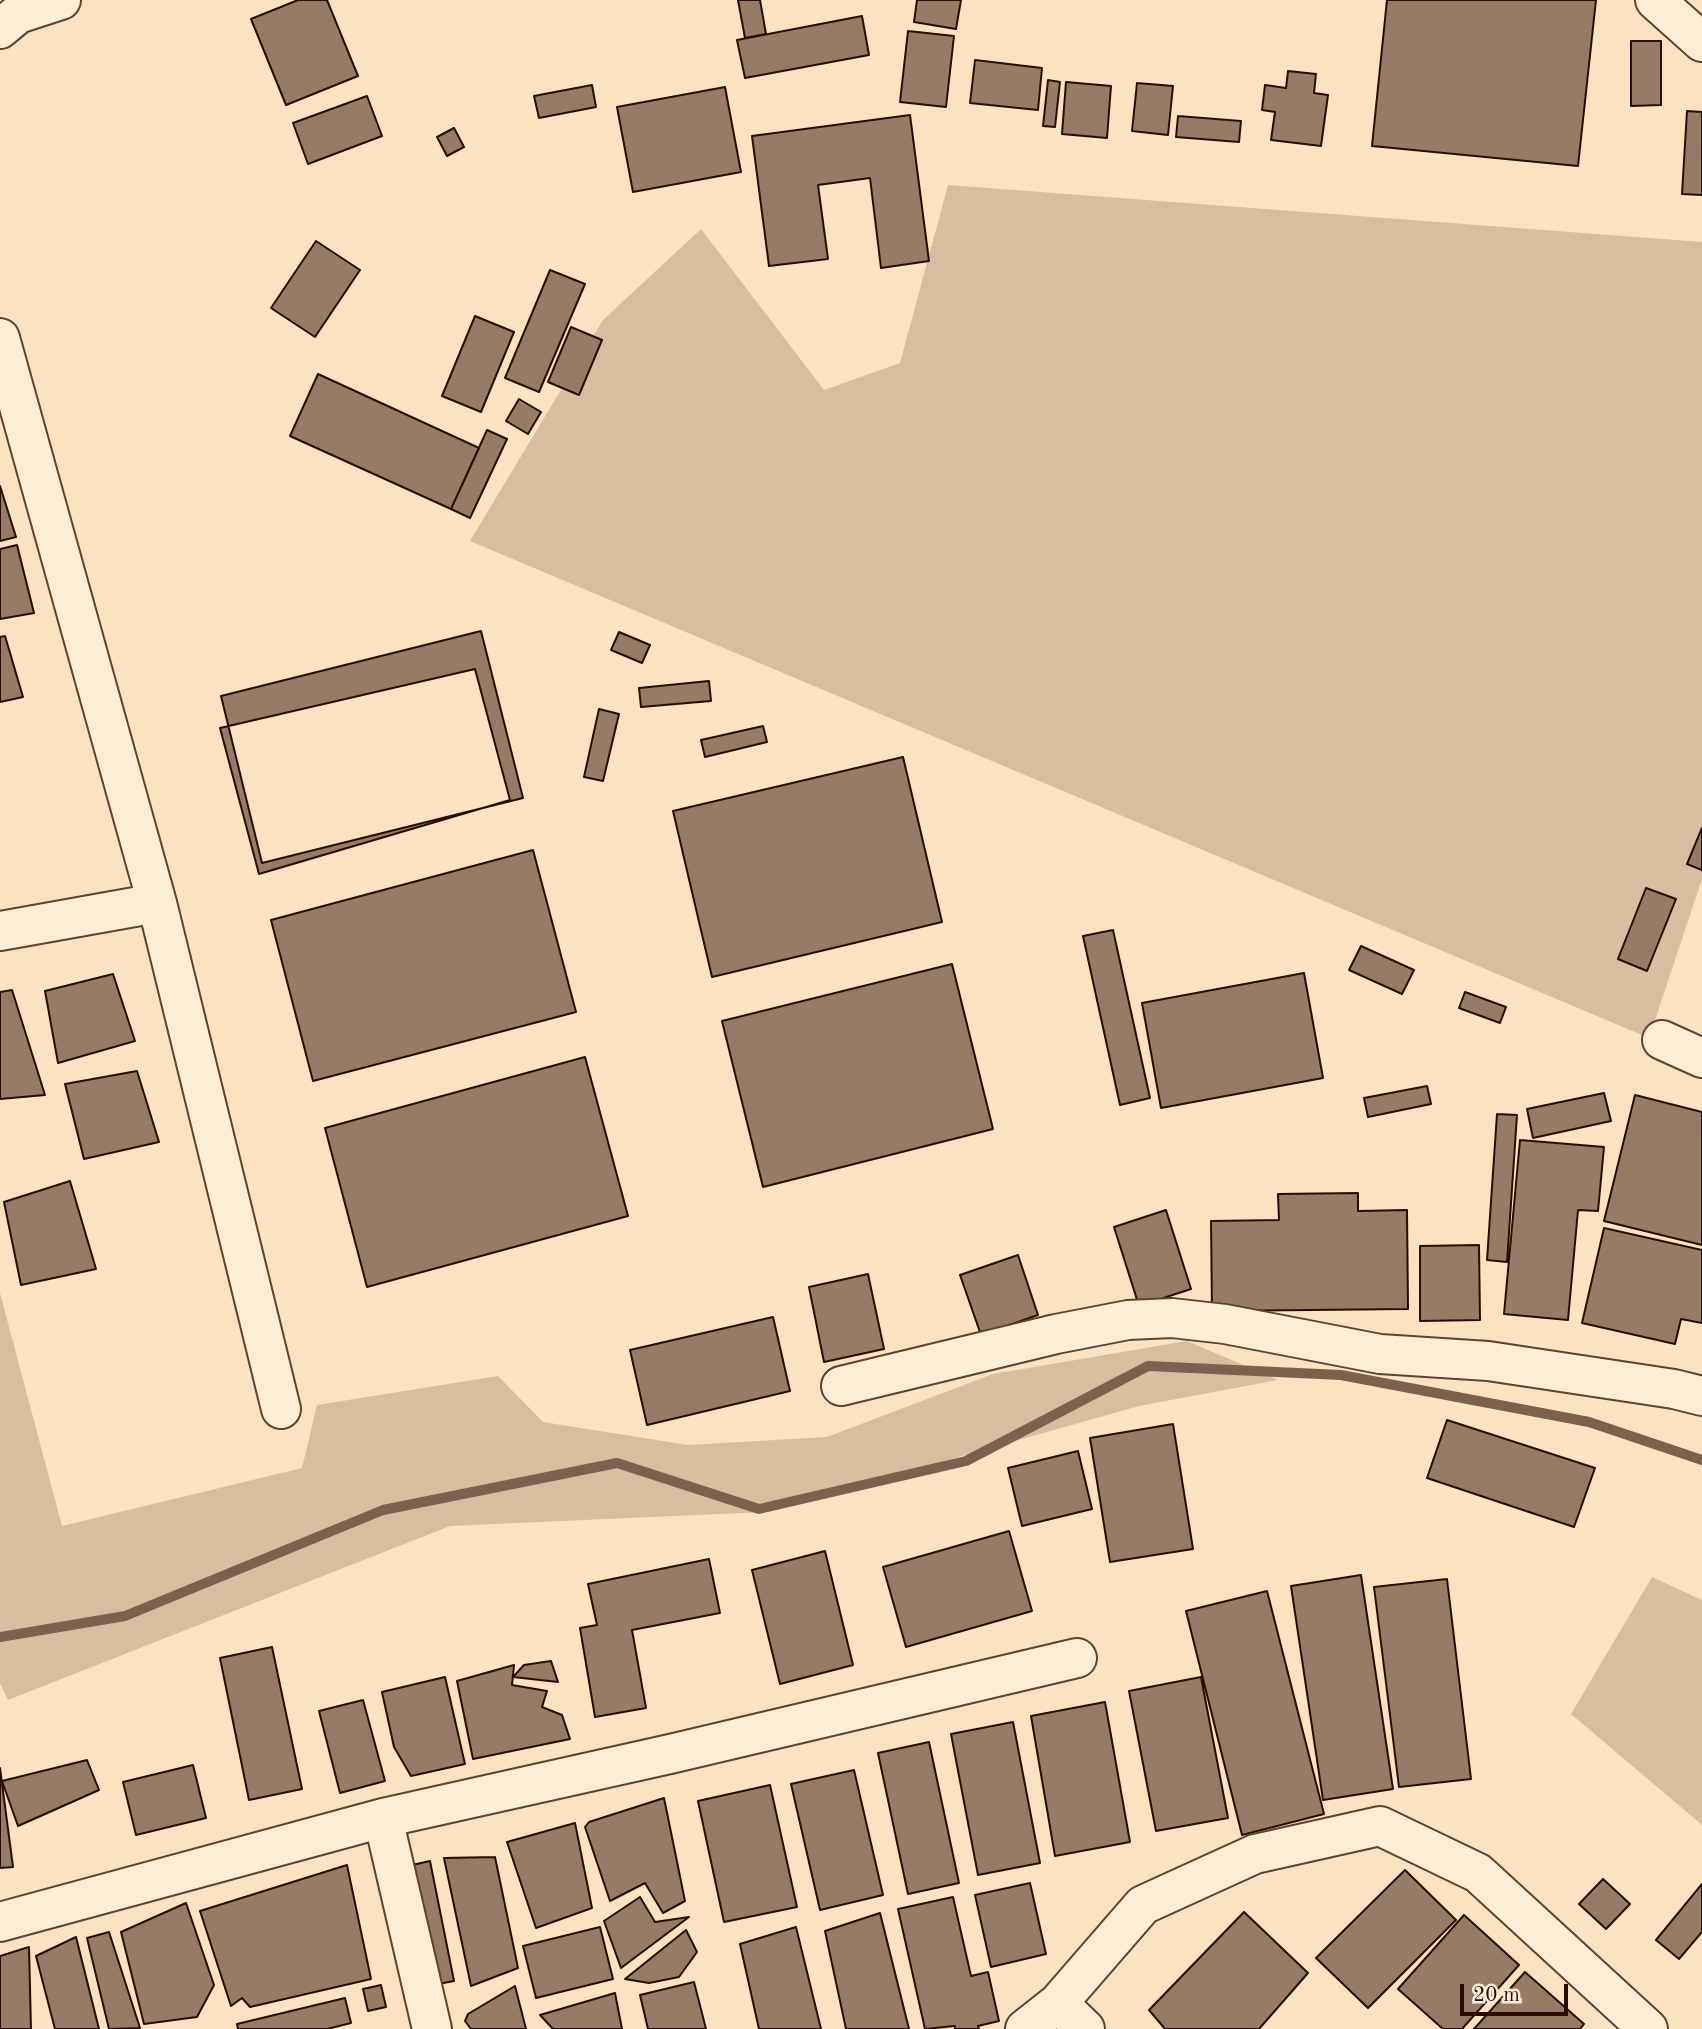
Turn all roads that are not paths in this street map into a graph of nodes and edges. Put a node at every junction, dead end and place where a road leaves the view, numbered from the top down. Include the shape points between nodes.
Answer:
1 (61, 0) edge
2 (1655, 0) edge
3 (0, 29) edge
4 (1702, 42) edge
5 (0, 338) edge
6 (157, 903) junction
7 (0, 931) edge
8 (1662, 1040) dead end
9 (1702, 1058) edge
10 (841, 1385) dead end
11 (1702, 1396) edge
12 (281, 1409) dead end
13 (1077, 1658) dead end
14 (383, 1818) junction
15 (0, 1922) edge
16 (1058, 2003) junction
17 (432, 2029) edge
18 (1025, 2029) edge
19 (1085, 2029) edge
20 (1648, 2029) edge

1 - 3 street via 18,14
2 - 4 street
5 - 6 street
6 - 7 street
6 - 12 street
8 - 9 street
10 - 11 street via 1056,1334 1128,1320 1172,1318 1380,1354 1488,1361
13 - 14 street
14 - 15 street
14 - 17 street
16 - 18 street
16 - 19 street
16 - 20 street via 1143,1905 1255,1854 1380,1826 1478,1873

